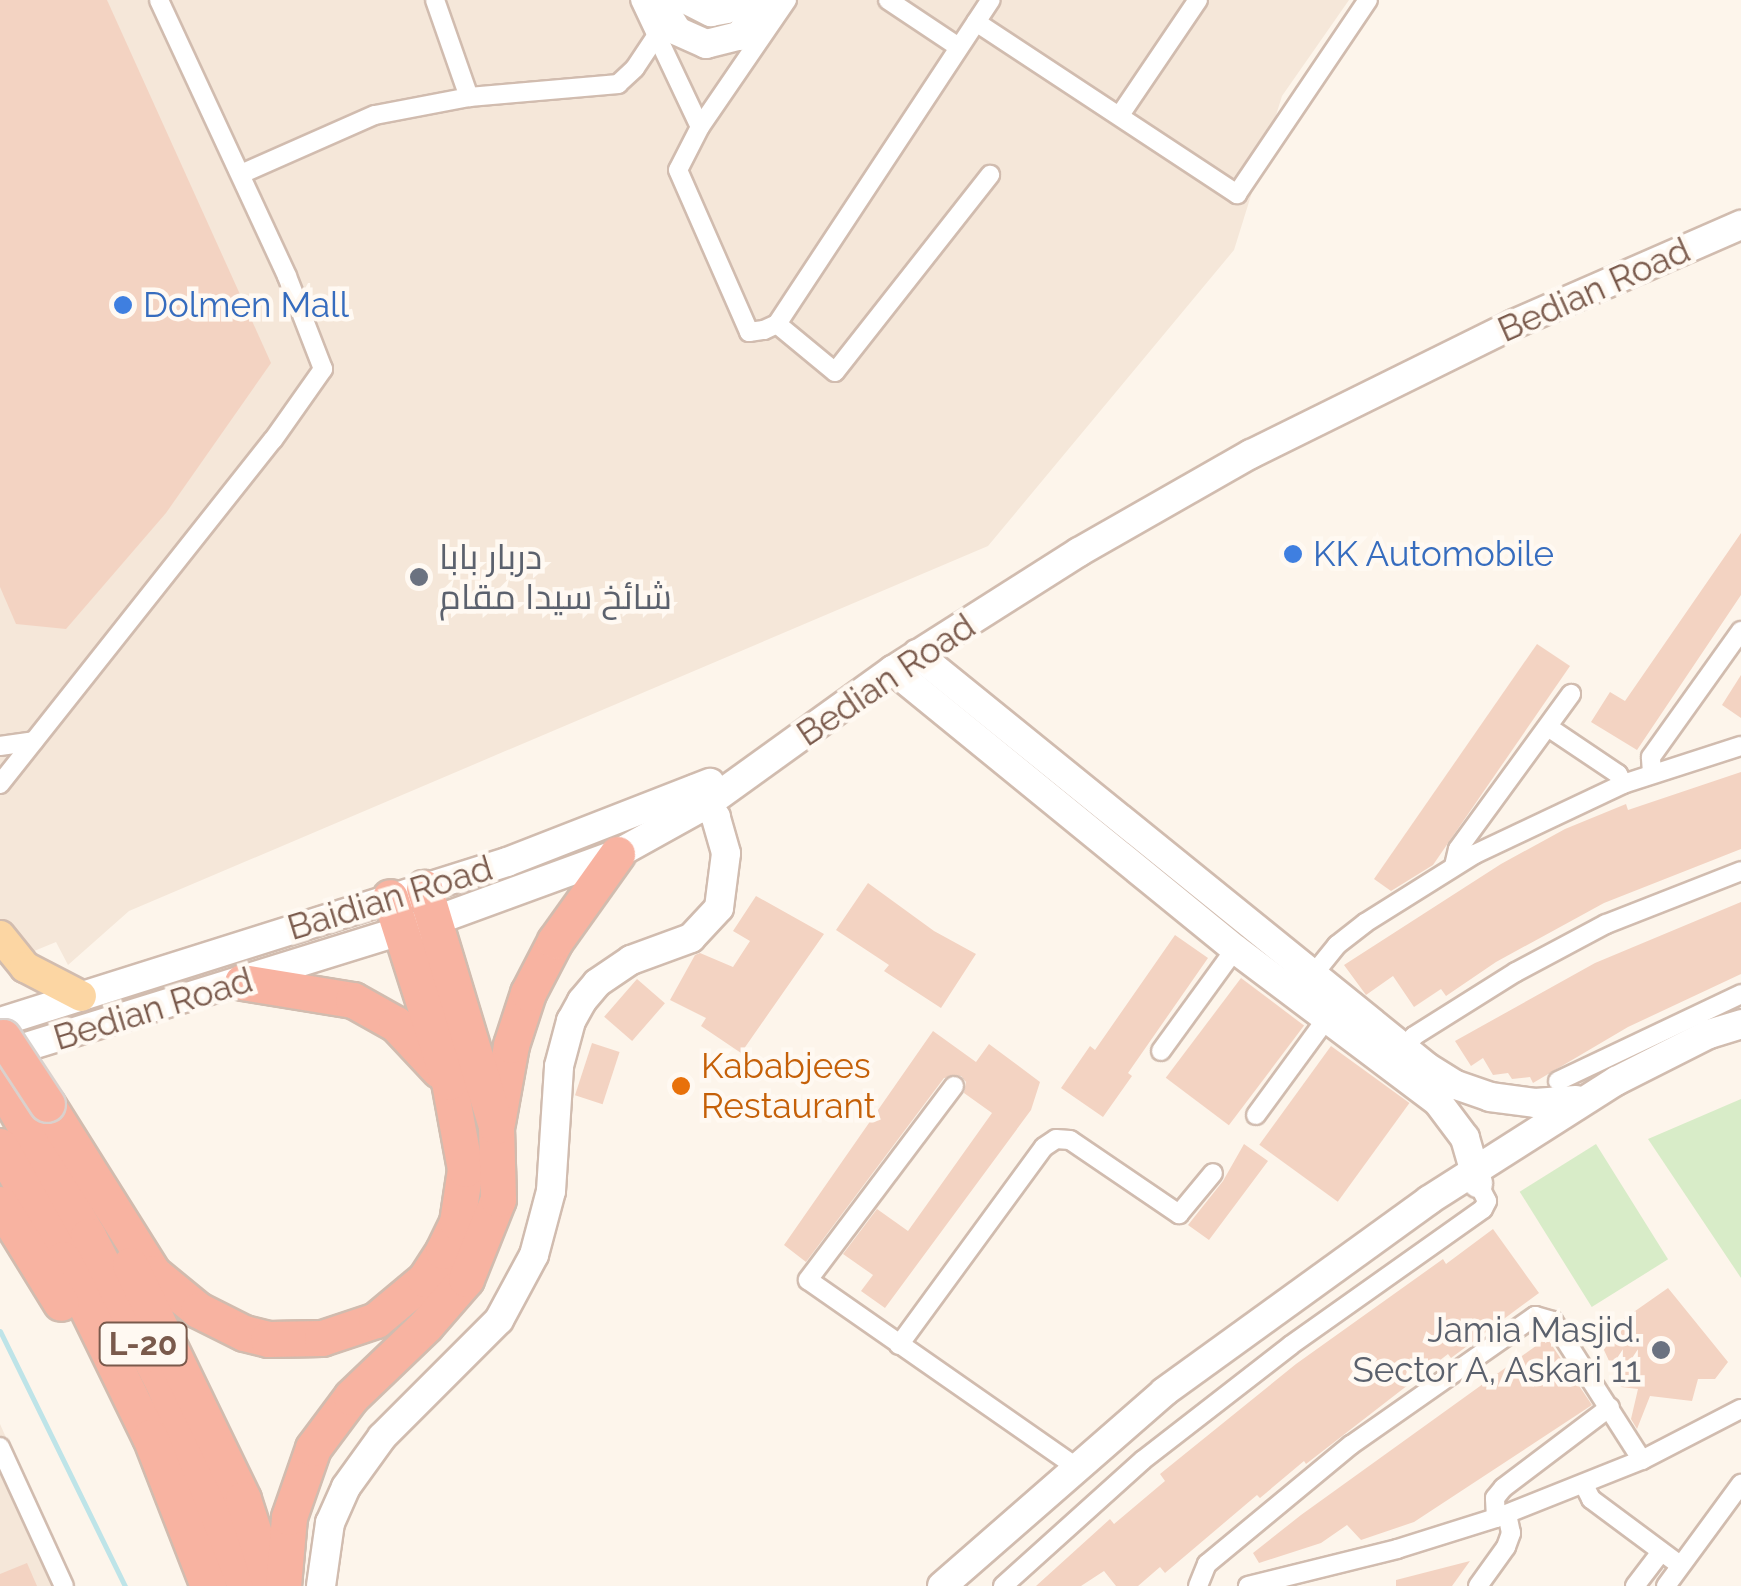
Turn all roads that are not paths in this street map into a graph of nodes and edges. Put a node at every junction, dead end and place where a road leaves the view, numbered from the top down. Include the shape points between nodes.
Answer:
1 (158, 0) edge
2 (435, 0) edge
3 (640, 0) edge
4 (767, 0) edge
5 (787, 0) edge
6 (888, 0) edge
7 (991, 0) edge
8 (1198, 0) edge
9 (1368, 0) edge
10 (670, 11) edge
11 (750, 19) edge
12 (976, 22) junction
13 (958, 46) junction
14 (469, 97) junction
15 (1120, 115) junction
16 (700, 127) junction
17 (241, 174) junction
18 (990, 175) dead end
19 (1741, 225) edge
20 (778, 324) junction
21 (1741, 631) edge
22 (917, 654) junction
23 (893, 670) junction
24 (1571, 694) dead end
25 (1548, 726) junction
26 (34, 742) junction
27 (0, 746) edge
28 (1741, 746) edge
29 (1652, 773) junction
30 (0, 784) edge
31 (1624, 784) junction
32 (692, 800) junction
33 (1130, 842) junction
34 (708, 843) junction
35 (631, 847) junction
36 (1454, 866) junction
37 (726, 871) junction
38 (1741, 871) edge
39 (390, 897) joint
40 (1238, 913) junction
41 (420, 914) junction
42 (0, 936) edge
43 (1228, 942) junction
44 (1312, 976) junction
45 (242, 982) junction
46 (1741, 994) edge
47 (81, 996) junction
48 (1327, 1018) junction
49 (5, 1024) edge
50 (1741, 1024) edge
51 (1741, 1040) edge
52 (1404, 1049) junction
53 (1161, 1051) dead end
54 (0, 1056) edge
55 (1421, 1076) junction
56 (1558, 1081) dead end
57 (0, 1082) edge
58 (449, 1082) junction
59 (954, 1086) dead end
60 (33, 1108) junction
61 (1256, 1116) dead end
62 (1536, 1125) junction
63 (496, 1126) junction
64 (0, 1146) edge
65 (1213, 1173) dead end
66 (1476, 1177) junction
67 (98, 1190) junction
68 (0, 1204) edge
69 (899, 1345) junction
70 (1610, 1407) junction
71 (1741, 1410) edge
72 (150, 1437) junction
73 (0, 1447) edge
74 (1642, 1460) junction
75 (1078, 1468) junction
76 (1584, 1485) junction
77 (1740, 1490) edge
78 (1501, 1516) junction
79 (1661, 1552) junction
80 (1680, 1565) junction
81 (64, 1586) edge
82 (208, 1586) edge
83 (245, 1586) edge
84 (271, 1586) edge
85 (282, 1586) edge
86 (322, 1586) edge
87 (942, 1586) edge
88 (960, 1586) edge
89 (1004, 1586) edge
90 (1198, 1586) edge
91 (1248, 1586) edge
92 (1478, 1586) edge
93 (1635, 1586) edge
94 (1666, 1586) edge

1 - 17 street
2 - 14 street
3 - 10 street
4 - 11 street
5 - 11 street
6 - 13 street
7 - 12 street
8 - 15 street
9 - 15 street via 1237,194
10 - 11 street via 684,36 706,44 734,39
10 - 14 street via 618,84
10 - 16 street
11 - 16 street
12 - 13 street
12 - 15 street
13 - 20 street
14 - 17 street via 375,115
16 - 20 street via 678,170 749,332
17 - 26 street via 323,369
18 - 20 street via 834,372
19 - 22 street, Bedian Road via 1514,324 1251,454
21 - 29 street via 1651,757
22 - 23 street, Bedian Road
22 - 33 street
23 - 32 street, Bedian Road via 759,767
23 - 33 street
24 - 25 street
25 - 31 street
25 - 36 street via 1454,856
26 - 27 street
26 - 30 street
28 - 29 street
29 - 31 street
31 - 36 street
32 - 34 street
32 - 35 street, Bedian Road
32 - 37 street via 724,840
32 - 41 street, Baidian Road via 507,862
33 - 40 street
33 - 43 street
34 - 35 street via 685,834
34 - 37 street
35 - 41 street, Bedian Road
35 - 63 highway via 555,942 528,993
36 - 44 street via 1365,923
37 - 86 street via 719,908 705,928 632,960 582,1000 559,1066 551,1191 534,1256 498,1320 382,1437 346,1486 330,1523
38 - 52 street via 1606,924 1516,972 1414,1036
39 - 41 highway
39 - 47 street, Baidian Road
40 - 43 street
40 - 44 street
41 - 45 street, Bedian Road
41 - 58 highway
41 - 63 highway
42 - 47 main road via 24,968
43 - 48 street
43 - 53 street
44 - 52 street
45 - 54 street, Bedian Road
45 - 58 highway via 353,1000 396,1024
46 - 56 street
47 - 49 street, Baidian Road
48 - 55 street
48 - 61 street
49 - 60 highway, bridge
50 - 62 street via 1709,1034
51 - 62 street
52 - 55 street
55 - 62 street via 1479,1094
55 - 66 street via 1458,1126
57 - 60 highway, L-20
58 - 67 highway via 466,1169 456,1222 425,1280 403,1301 350,1330 322,1338 268,1338 198,1310 153,1273
59 - 69 street via 808,1280
60 - 67 highway
60 - 83 highway, L-20 via 163,1383
62 - 66 street
63 - 85 highway via 498,1199 477,1258 452,1297 351,1397 313,1448 288,1517
64 - 72 highway, L-20
65 - 69 street via 1179,1214 1070,1140 1056,1139
66 - 75 street via 1230,1342
66 - 88 street via 1237,1353
66 - 89 street via 1483,1209 1173,1437
67 - 84 highway via 243,1499
68 - 72 highway via 94,1360
69 - 75 street
70 - 74 street
70 - 78 street via 1503,1488 1495,1498
70 - 90 street via 1552,1320 1529,1318 1351,1446 1207,1564
71 - 74 street
72 - 82 highway, L-20
73 - 81 street
74 - 76 street
75 - 87 street
76 - 78 street
76 - 79 street via 1591,1500
77 - 80 street
78 - 91 street
78 - 92 street via 1510,1533 1506,1547
79 - 80 street
79 - 93 street
80 - 94 street

